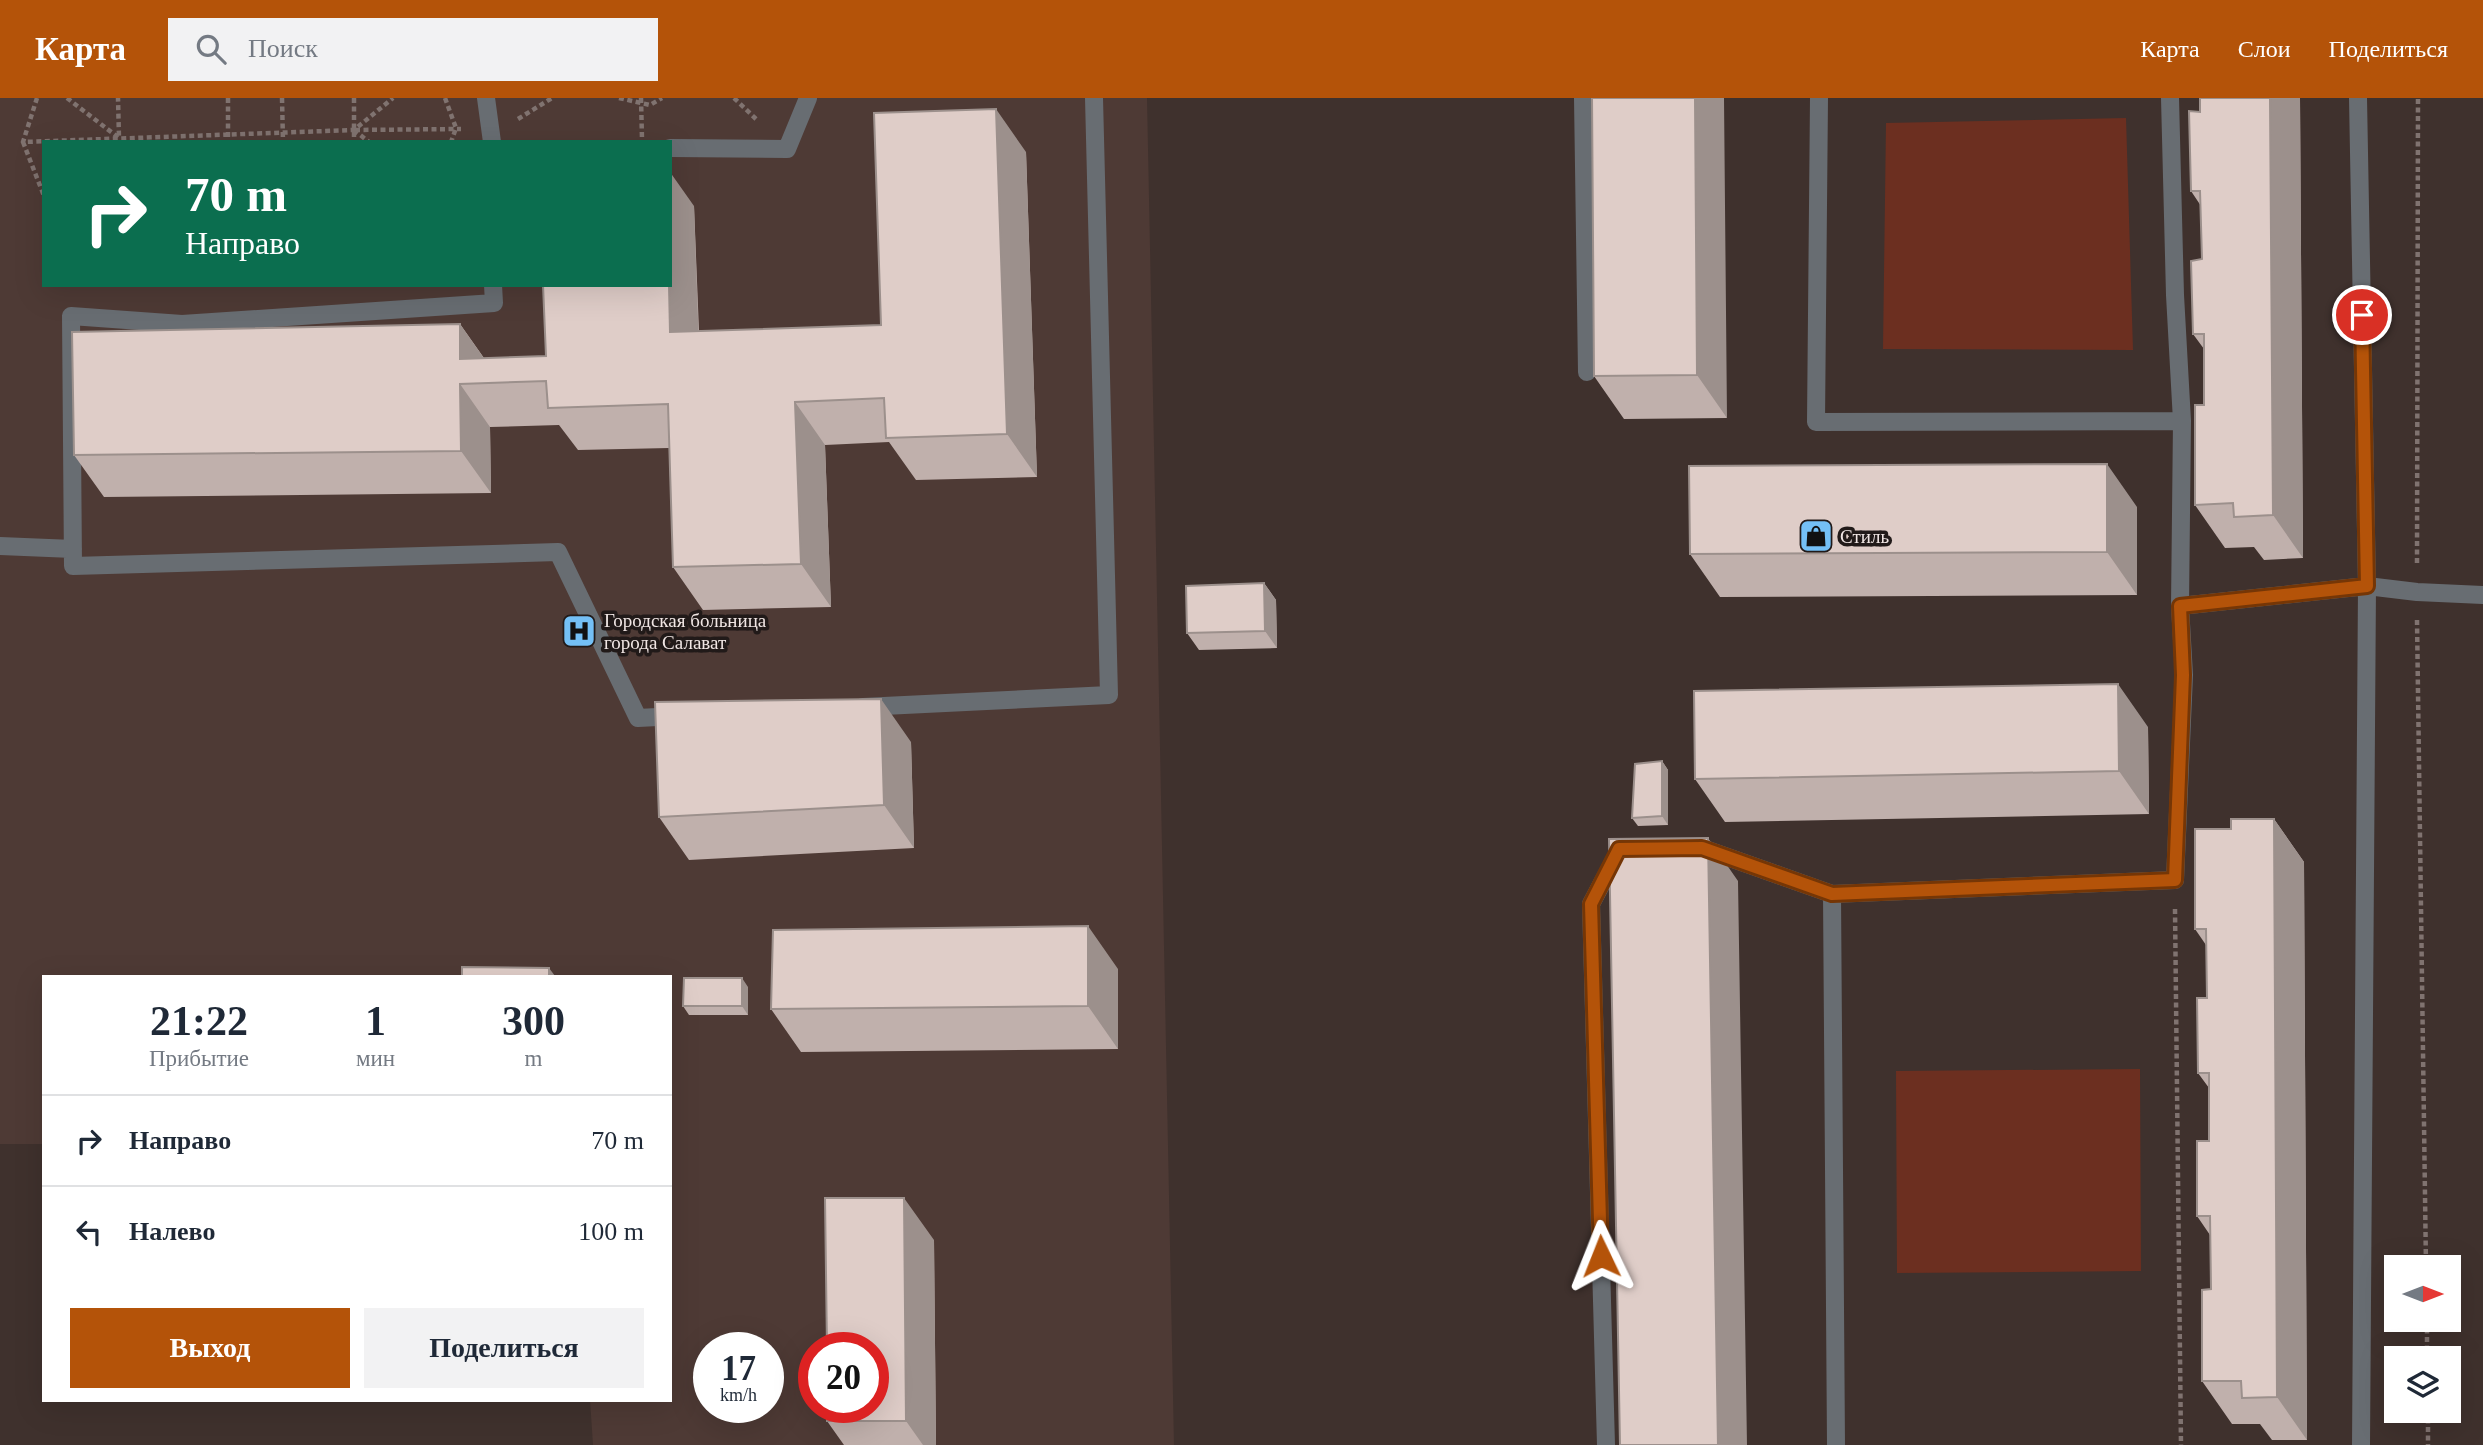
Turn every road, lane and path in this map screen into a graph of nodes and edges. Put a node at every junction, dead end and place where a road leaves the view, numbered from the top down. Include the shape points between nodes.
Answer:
1 (37, 98) edge
2 (67, 98) edge
3 (118, 98) edge
4 (228, 98) edge
5 (282, 98) edge
6 (354, 98) edge
7 (393, 98) edge
8 (445, 98) edge
9 (486, 98) edge
10 (552, 98) edge
11 (619, 98) edge
12 (662, 98) edge
13 (808, 98) edge
14 (1094, 98) edge
15 (1583, 98) edge
16 (1819, 98) edge
17 (2170, 98) edge
18 (2358, 98) edge
19 (2418, 98) edge
20 (641, 100) edge
21 (456, 128) junction
22 (354, 130) junction
23 (282, 132) junction
24 (228, 134) junction
25 (491, 138) edge
26 (116, 140) edge
27 (117, 140) edge
28 (133, 140) edge
29 (228, 140) edge
30 (283, 140) edge
31 (354, 140) edge
32 (366, 140) edge
33 (452, 140) edge
34 (642, 140) edge
35 (23, 142) junction
36 (42, 142) edge
37 (672, 148) edge
38 (42, 191) edge
39 (493, 287) edge
40 (1587, 372) dead end
41 (2182, 421) junction
42 (0, 546) edge
43 (73, 549) junction
44 (2367, 586) junction
45 (2417, 592) junction
46 (2483, 595) edge
47 (2180, 606) junction
48 (846, 708) edge
49 (693, 715) edge
50 (1675, 848) edge
51 (1647, 849) edge
52 (2175, 880) junction
53 (1832, 894) junction
54 (2426, 1255) edge
55 (2428, 1423) edge
56 (1606, 1445) edge
57 (1836, 1445) edge
58 (2181, 1445) edge
59 (2361, 1445) edge
60 (2428, 1445) edge

1 - 35 path
2 - 26 path
3 - 27 path
4 - 24 path
5 - 23 path
6 - 22 path
7 - 22 path
8 - 21 path
9 - 25 lane
10 - 25 path
11 - 20 path
12 - 20 path via 650,105
13 - 37 lane via 787,149
14 - 48 lane via 1109,695
15 - 40 lane
16 - 41 lane via 1816,422
17 - 41 lane
18 - 44 lane
19 - 45 path
20 - 34 path
21 - 22 path
21 - 33 path
22 - 23 path
22 - 31 path
22 - 32 path
23 - 24 path
23 - 30 path
24 - 28 path
24 - 29 path
35 - 36 path
35 - 38 path
39 - 43 lane via 494,303 182,324 71,316
41 - 47 lane
42 - 43 lane
43 - 49 lane via 73,566 558,552 638,718
44 - 45 lane
44 - 47 lane
44 - 59 lane
45 - 46 lane
45 - 54 path
47 - 52 lane via 2183,675
50 - 53 lane via 1702,848
51 - 56 lane via 1619,849 1591,904
52 - 53 lane
52 - 58 path
53 - 57 lane
55 - 60 path

